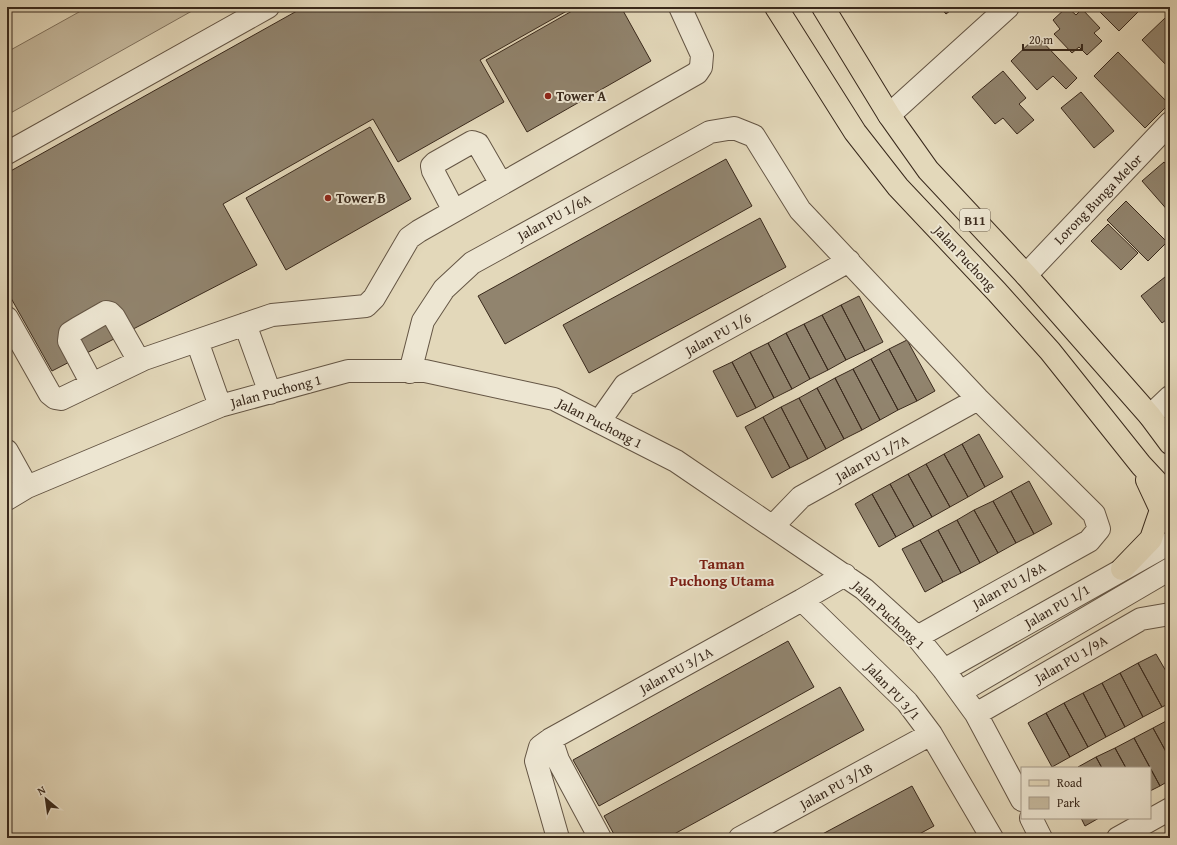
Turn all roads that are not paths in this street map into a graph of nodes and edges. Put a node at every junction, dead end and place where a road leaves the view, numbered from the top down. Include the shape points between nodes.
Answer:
1 (268, 7) edge
2 (680, 7) edge
3 (776, 7) edge
4 (823, 7) edge
5 (1008, 7) edge
6 (889, 115) junction
7 (1170, 123) edge
8 (7, 152) edge
9 (501, 184) junction
10 (454, 211) junction
11 (849, 261) junction
12 (1026, 275) junction
13 (7, 318) edge
14 (245, 324) junction
15 (197, 341) junction
16 (139, 361) junction
17 (410, 372) junction
18 (92, 384) junction
19 (270, 393) junction
20 (1170, 397) edge
21 (978, 399) junction
22 (220, 406) junction
23 (1150, 416) junction
24 (599, 422) junction
25 (1170, 442) edge
26 (7, 451) edge
27 (1141, 466) junction
28 (28, 487) junction
29 (1170, 496) edge
30 (7, 499) edge
31 (773, 526) junction
32 (1170, 543) edge
33 (1122, 569) junction
34 (1170, 569) edge
35 (845, 575) junction
36 (802, 600) junction
37 (1170, 614) edge
38 (916, 637) junction
39 (944, 670) junction
40 (960, 692) junction
41 (976, 714) junction
42 (931, 734) junction
43 (551, 739) junction
44 (1021, 798) edge
45 (1170, 809) edge
46 (1032, 819) edge
47 (558, 838) edge
48 (600, 838) edge
49 (740, 838) edge
50 (992, 838) edge
51 (1041, 838) edge
52 (1118, 838) edge

1 - 8 street
2 - 9 street via 702,55 701,67 697,73
3 - 27 main road, Jalan Puchong / B11 via 855,132 898,187 1050,351
4 - 6 main road, B11
5 - 6 street
6 - 12 main road, B11 via 928,170
7 - 12 street, Lorong Bunga Melor
9 - 10 street
9 - 10 street via 476,142 435,163 432,171
10 - 14 street via 409,238 374,298 366,306 272,315
11 - 17 street, Jalan PU 1/6A via 800,210 754,136 734,128 710,132 472,263 444,289 423,321
11 - 21 street
11 - 24 street, Jalan PU 1/6 via 625,385
12 - 23 main road, B11
13 - 18 street via 50,394 61,399
14 - 15 street
14 - 19 street
15 - 16 street
15 - 22 street
16 - 18 street
16 - 18 street via 114,317 106,312 70,333 69,341
17 - 19 street, Jalan Puchong 1 via 348,371
17 - 24 street, Jalan Puchong 1 via 425,371 554,399
19 - 22 street, Jalan Puchong 1
20 - 23 street
21 - 31 street, Jalan PU 1/7A via 801,497
21 - 38 street, Jalan PU 1/8A via 1094,514 1099,529 1089,540
22 - 28 street, Jalan Puchong 1
23 - 25 main road, B11
24 - 31 street, Jalan Puchong 1 via 676,461
26 - 28 street
27 - 29 main road, Jalan Puchong / B11
27 - 33 main road via 1161,510 1151,540
28 - 30 street, Jalan Puchong 1
31 - 35 street, Jalan Puchong 1
32 - 33 street, Jalan PU 1/1
33 - 39 street, Jalan PU 1/1
34 - 40 street, Jalan PU 1/1
35 - 36 street
35 - 38 street, Jalan Puchong 1
36 - 42 street, Jalan PU 3/1 via 907,702
36 - 43 street, Jalan PU 3/1A
37 - 41 street, Jalan PU 1/9A via 1141,620
38 - 39 street, Jalan Puchong 1
39 - 40 street, Jalan Puchong 1
40 - 41 street, Jalan Puchong 1
41 - 44 street, Jalan Puchong 1
42 - 49 street, Jalan PU 3/1B
42 - 50 street, Jalan PU 3/1
43 - 47 street, Jalan PU 3/1A via 540,747 536,761
43 - 48 street via 558,760
45 - 52 street
46 - 51 street

